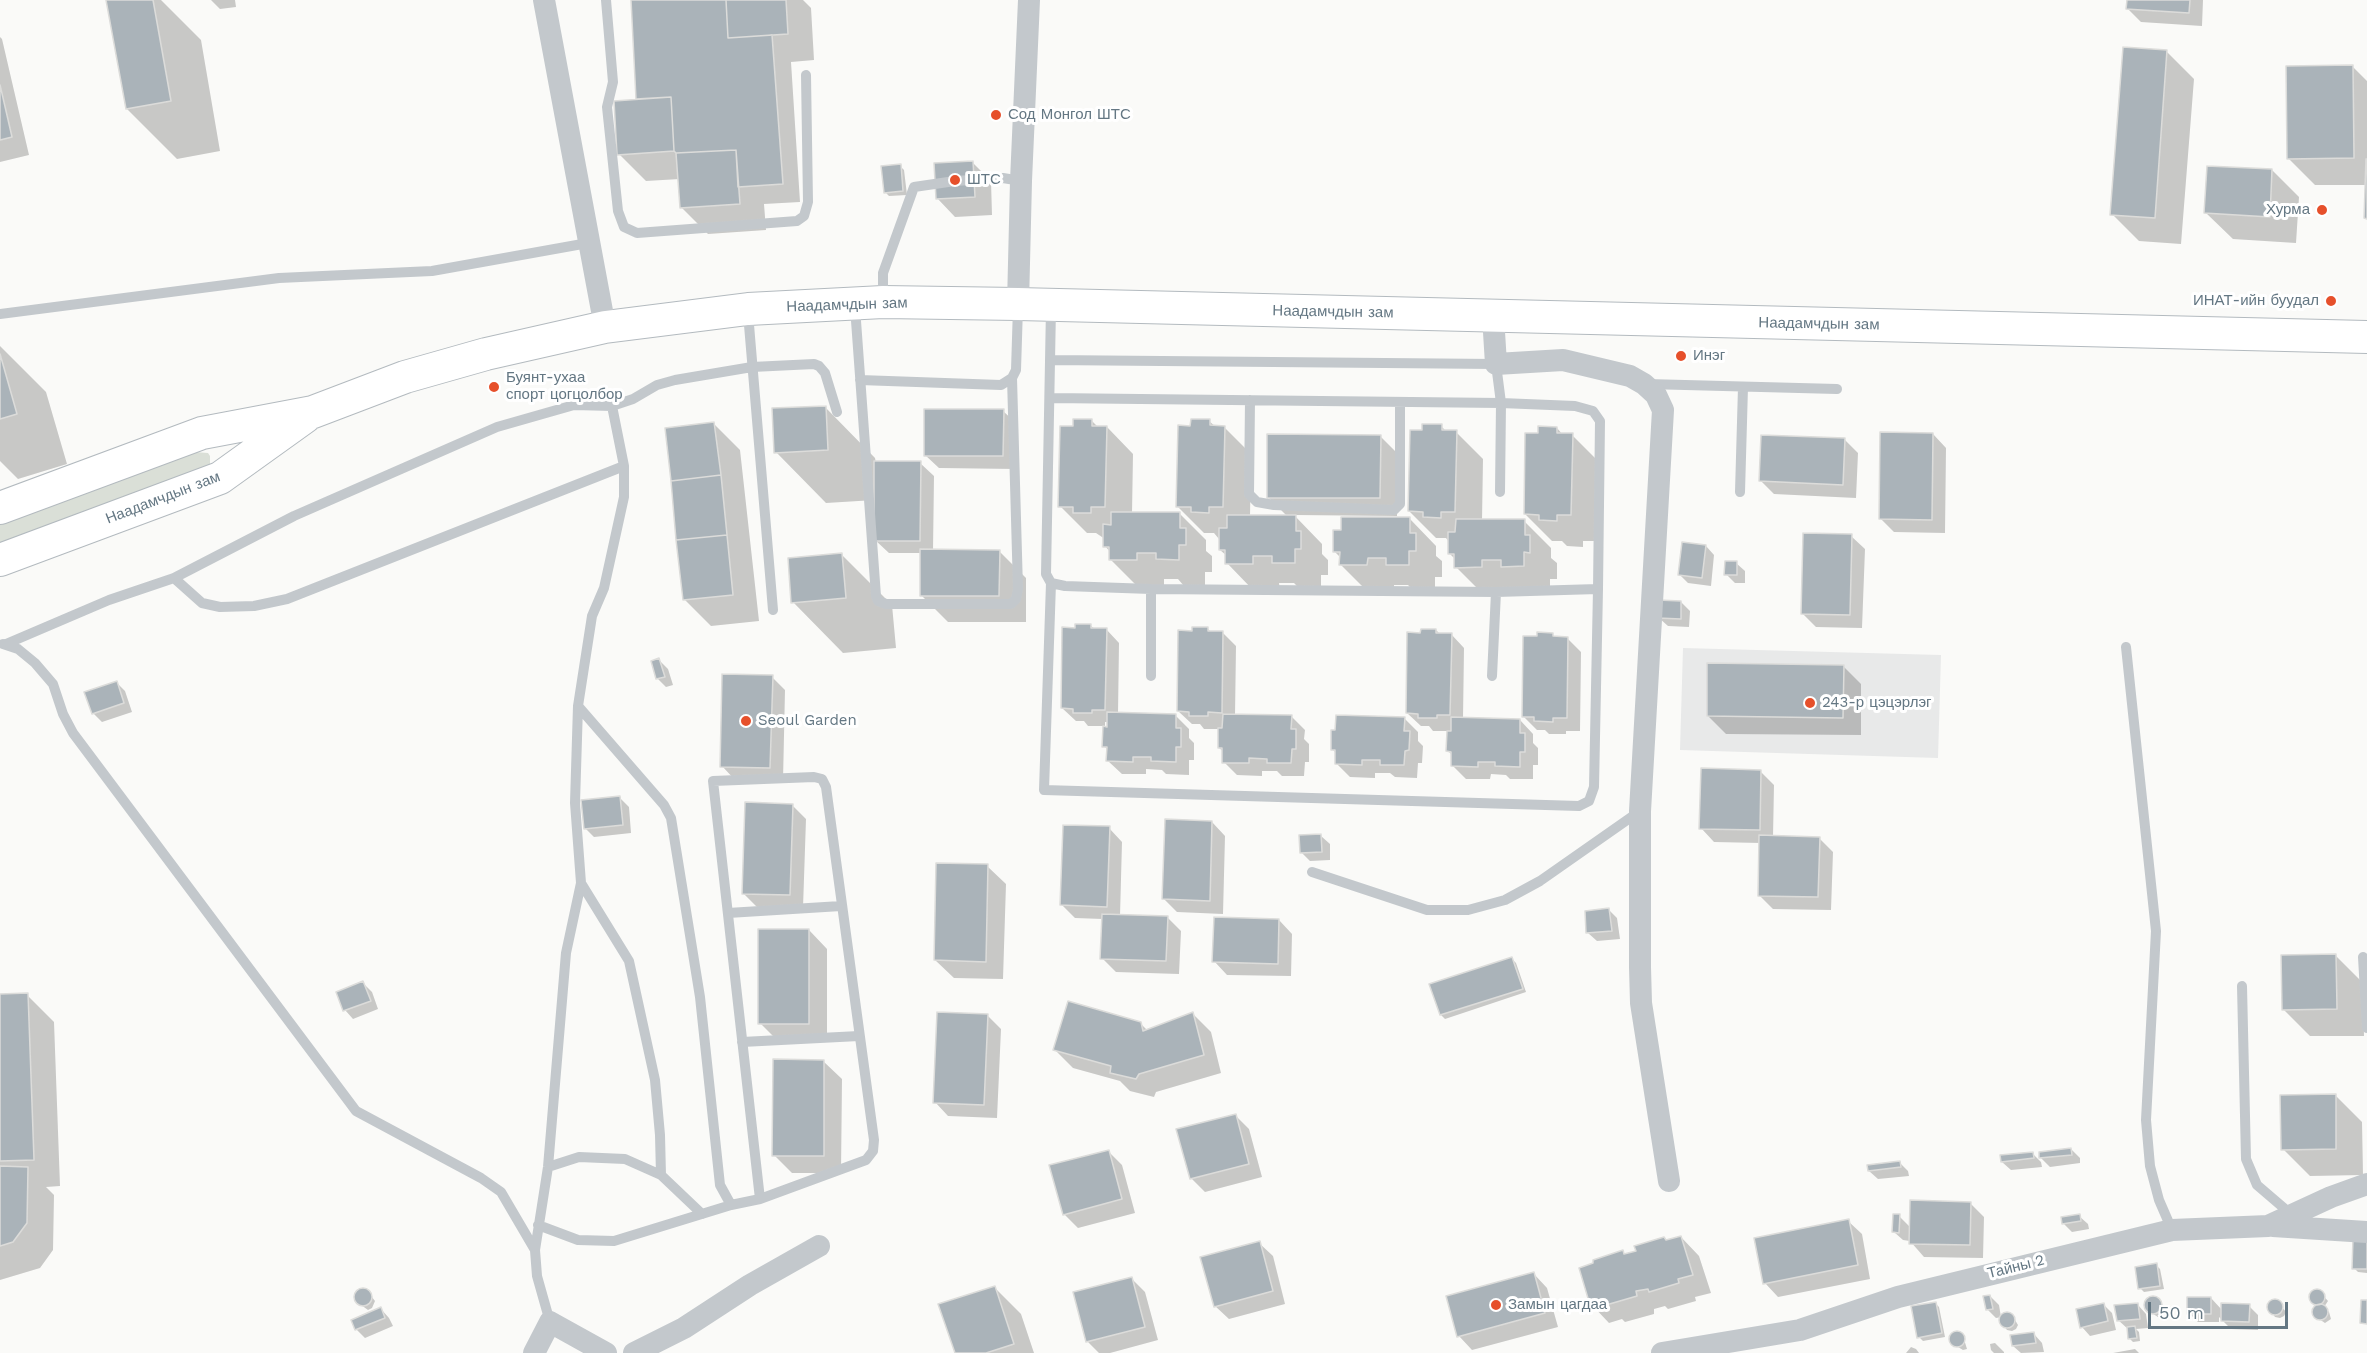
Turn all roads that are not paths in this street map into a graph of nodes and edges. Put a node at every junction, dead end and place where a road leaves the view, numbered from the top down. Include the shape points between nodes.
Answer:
1 (544, 0) edge
2 (606, 0) edge
3 (1029, 0) edge
4 (806, 75) dead end
5 (1021, 181) junction
6 (588, 243) junction
7 (869, 303) junction
8 (1018, 304) junction
9 (1052, 304) junction
10 (748, 309) junction
11 (0, 314) edge
12 (1493, 316) junction
13 (605, 327) junction
14 (2367, 337) edge
15 (1050, 360) junction
16 (1496, 363) junction
17 (752, 367) junction
18 (1012, 378) junction
19 (860, 380) junction
20 (1644, 384) junction
21 (1743, 387) junction
22 (1837, 389) dead end
23 (1050, 398) junction
24 (1250, 400) junction
25 (1401, 402) junction
26 (1501, 403) junction
27 (612, 406) junction
28 (313, 412) junction
29 (837, 412) dead end
30 (624, 466) junction
31 (1500, 492) dead end
32 (1740, 492) dead end
33 (0, 508) edge
34 (0, 560) edge
35 (174, 578) junction
36 (1051, 583) junction
37 (1151, 589) junction
38 (1598, 589) junction
39 (1496, 592) junction
40 (773, 610) dead end
41 (3, 644) edge
42 (2126, 647) dead end
43 (1151, 676) dead end
44 (1492, 676) dead end
45 (578, 706) junction
46 (1640, 811) junction
47 (1312, 872) dead end
48 (581, 883) junction
49 (842, 906) junction
50 (728, 913) junction
51 (2362, 957) dead end
52 (2242, 986) dead end
53 (2367, 1028) edge
54 (860, 1036) junction
55 (742, 1042) junction
56 (548, 1167) junction
57 (661, 1175) junction
58 (1669, 1181) dead end
59 (2367, 1184) edge
60 (760, 1199) junction
61 (731, 1205) junction
62 (702, 1214) junction
63 (2293, 1215) junction
64 (538, 1225) junction
65 (2268, 1226) junction
66 (2172, 1230) junction
67 (2367, 1232) edge
68 (819, 1246) dead end
69 (535, 1250) junction
70 (550, 1322) junction
71 (534, 1353) edge
72 (606, 1353) edge
73 (634, 1353) edge
74 (1662, 1353) edge

1 - 6 street
2 - 4 lane via 613,82 608,107 618,211 624,227 637,233 796,221 804,216 808,202
3 - 5 street
5 - 7 lane via 1004,178 914,187
5 - 8 street
6 - 11 lane via 432,271 279,278
6 - 13 street
7 - 8 main road, Наадамчдын зам
7 - 10 main road, Наадамчдын зам
7 - 19 lane
8 - 9 main road, Наадамчдын зам
8 - 18 lane via 1016,370
9 - 12 main road, Наадамчдын зам
9 - 15 lane
10 - 13 main road, Наадамчдын зам
10 - 17 lane
12 - 14 main road, Наадамчдын зам
12 - 16 street
13 - 28 main road, Наадамчдын зам via 405,377
15 - 16 lane
15 - 23 lane
16 - 20 street via 1563,360 1630,376
16 - 26 lane
17 - 27 lane via 657,385
17 - 29 lane via 819,366 825,373
17 - 40 lane
18 - 19 lane via 1001,385
18 - 19 lane via 1018,589 1011,604 878,601
20 - 21 lane
20 - 46 street via 1656,395 1663,410
21 - 22 lane
21 - 32 lane
23 - 24 lane
23 - 36 lane via 1046,574
24 - 25 lane
24 - 25 lane via 1249,494 1257,502 1394,510 1400,504
25 - 26 lane
26 - 31 lane
26 - 38 lane via 1575,406 1593,411 1600,421
27 - 30 lane
27 - 35 lane via 574,405 497,427 294,516
28 - 33 main road, Наадамчдын зам via 202,433
28 - 34 main road, Наадамчдын зам via 220,478
30 - 35 lane via 287,599 254,606 220,607 202,603
30 - 45 lane via 619,527 604,588 592,616
35 - 41 lane
36 - 37 lane
36 - 38 lane via 1044,790 1579,806 1589,801 1594,787
37 - 39 lane
37 - 43 lane
38 - 39 lane
39 - 44 lane
41 - 69 lane via 18,649 53,684 73,734 356,1111 501,1192
42 - 66 lane via 2156,931 2146,1120 2150,1166
45 - 48 lane via 575,803
45 - 61 lane via 671,818 700,997 720,1185
46 - 47 lane via 1540,880 1505,900 1468,910 1427,910
46 - 58 street via 1641,1004
48 - 56 lane via 566,953
48 - 57 lane via 629,961 655,1080
49 - 50 lane
49 - 50 lane via 822,779 713,781
49 - 54 lane
50 - 55 lane
51 - 53 lane
52 - 63 lane via 2246,1159 2257,1185
54 - 55 lane
54 - 60 lane via 873,1151 866,1160
55 - 60 lane
56 - 57 lane via 579,1157 626,1159
56 - 64 lane
57 - 62 lane
59 - 63 street, Тайны 2
60 - 61 lane
61 - 62 lane
62 - 64 lane via 614,1241 578,1240
63 - 65 street, Тайны 2
64 - 69 lane
65 - 66 street, Тайны 2
65 - 67 street
66 - 74 street, Тайны 2 via 1898,1297 1800,1330
68 - 73 street via 684,1328
69 - 70 lane via 537,1276
70 - 71 street
70 - 72 street

